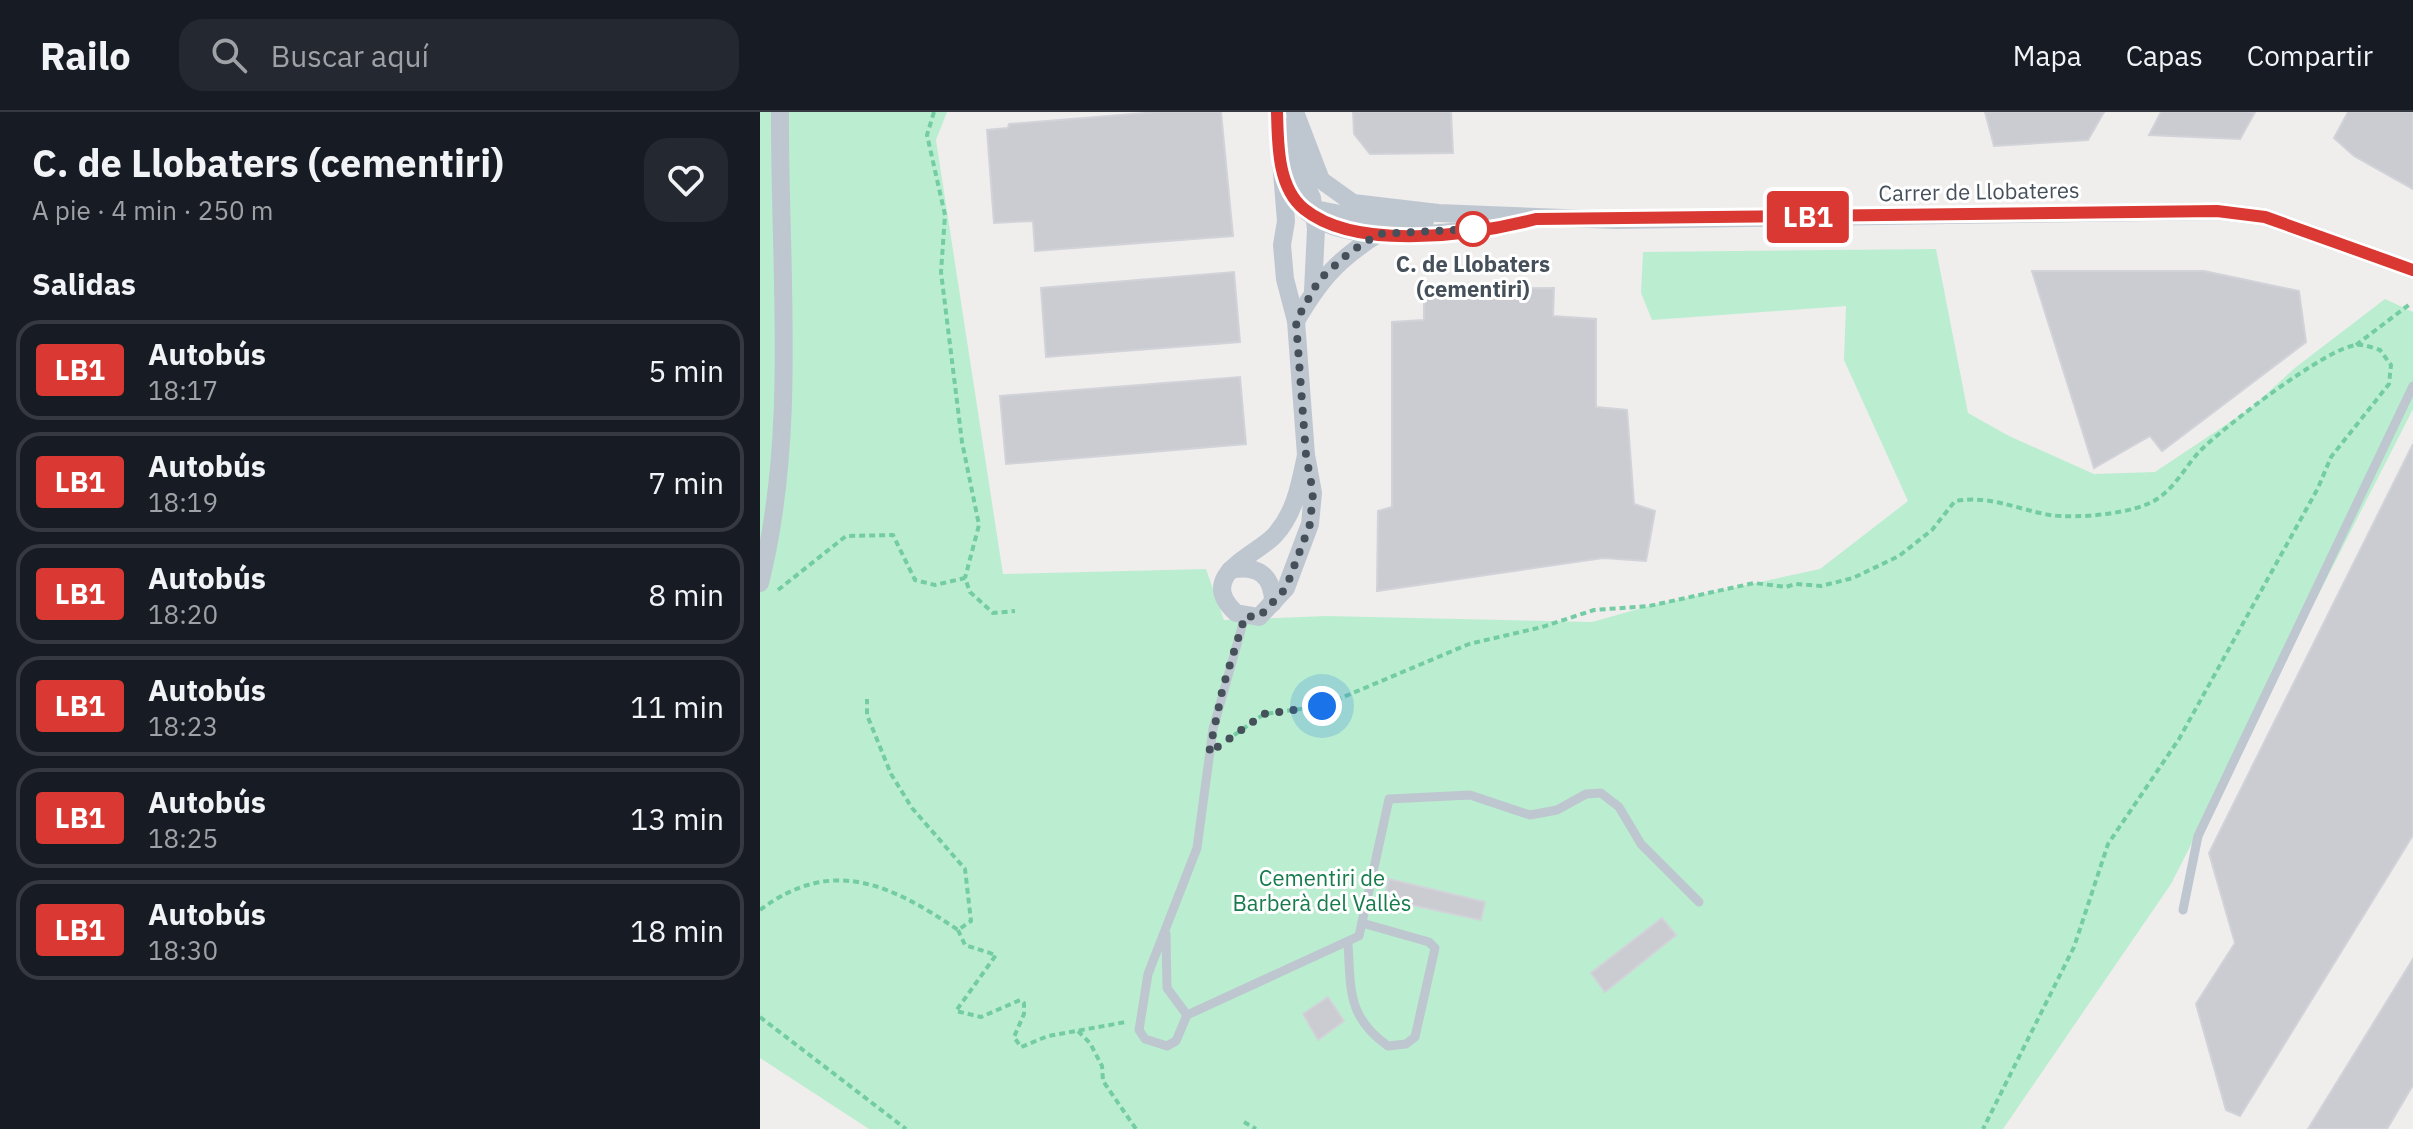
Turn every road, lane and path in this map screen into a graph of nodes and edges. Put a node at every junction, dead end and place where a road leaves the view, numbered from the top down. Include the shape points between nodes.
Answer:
1 (780, 112) edge
2 (934, 112) edge
3 (1277, 112) edge
4 (1295, 112) edge
5 (1283, 177) junction
6 (1310, 210) junction
7 (1346, 215) junction
8 (1536, 219) junction
9 (1286, 221) junction
10 (1378, 234) junction
11 (2413, 270) edge
12 (1313, 291) junction
13 (2410, 304) dead end
14 (1296, 321) junction
15 (2356, 345) junction
16 (2413, 386) edge
17 (1306, 455) junction
18 (1230, 570) junction
19 (965, 578) junction
20 (766, 589) edge
21 (1273, 603) junction
22 (1015, 611) dead end
23 (1245, 616) junction
24 (867, 699) dead end
25 (1209, 753) junction
26 (1699, 902) dead end
27 (760, 910) edge
28 (2183, 910) dead end
29 (1362, 923) junction
30 (958, 930) junction
31 (1166, 933) junction
32 (1348, 944) junction
33 (1187, 1015) junction
34 (760, 1017) edge
35 (1138, 1020) junction
36 (1078, 1031) junction
37 (1244, 1122) dead end
38 (906, 1129) edge
39 (1136, 1129) edge
40 (1256, 1129) edge
41 (1983, 1129) edge

1 - 20 street via 783,311 778,477
2 - 19 path via 927,135 945,215 941,272 962,442 979,525
3 - 5 street
4 - 6 street via 1295,156
4 - 7 street via 1321,180
5 - 6 street
5 - 9 street
6 - 7 street
6 - 9 street
6 - 12 street
7 - 8 street, Carrer de Llobateres
7 - 10 street, Carrer de Llobateres
8 - 10 street, Carrer de Llobateres via 1498,227
8 - 11 street, Carrer de Llobateres via 2217,211 2265,217
9 - 14 street via 1285,279
10 - 12 street via 1350,252
12 - 14 street
13 - 15 path
14 - 17 street
15 - 25 path via 2316,363 2264,400 2202,449 2158,499 2139,508 2070,516 1995,500 1955,501 1932,530 1899,556 1853,578 1821,586 1737,585 1664,603 1594,610 1469,644 1322,706 1264,714
15 - 41 path via 2380,350 2391,365 2389,384 2331,457 2179,739 2108,844 2074,947
16 - 28 lane via 2198,836
17 - 18 street via 1298,498 1274,536
17 - 21 street via 1313,493 1310,524 1286,588
18 - 21 street via 1245,567 1263,574 1272,585
18 - 23 street via 1224,596
19 - 20 path via 935,585 915,580 893,535 846,536
19 - 22 path via 970,592 993,613
21 - 23 street via 1259,617
23 - 25 lane
24 - 30 path via 867,715 891,774 912,808 965,869 971,921
25 - 31 lane via 1197,848
26 - 29 lane via 1641,844 1619,807 1601,793 1530,815 1470,795 1389,799
27 - 30 path via 812,881 851,879 929,910
29 - 32 lane via 1359,936
29 - 32 lane via 1435,948 1415,1037 1406,1044 1388,1046 1370,1033 1353,1007
30 - 36 path via 965,945 996,955 956,1011 981,1017 1020,1000 1024,1014 1014,1037 1021,1047
31 - 33 lane via 1167,988
31 - 35 lane via 1148,974
32 - 33 lane
33 - 35 lane via 1176,1041 1167,1046 1145,1039
34 - 38 path
35 - 36 path
36 - 39 path via 1090,1043 1103,1081
37 - 40 path

